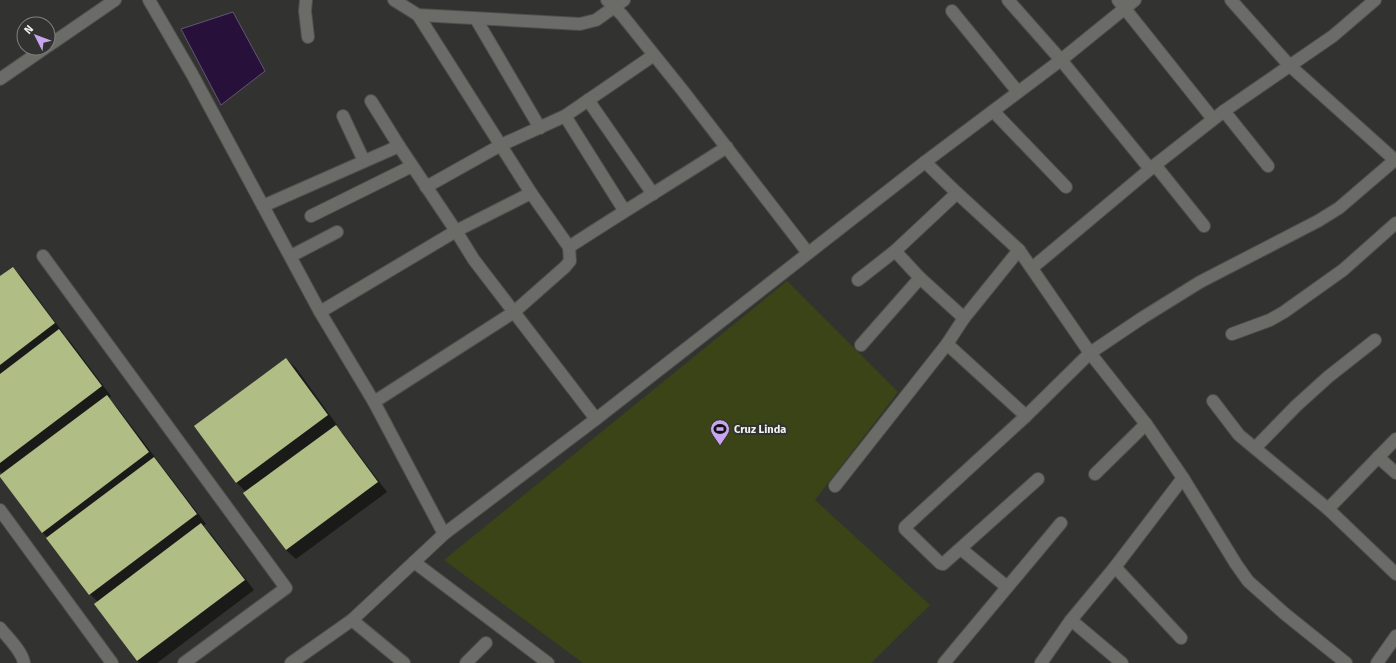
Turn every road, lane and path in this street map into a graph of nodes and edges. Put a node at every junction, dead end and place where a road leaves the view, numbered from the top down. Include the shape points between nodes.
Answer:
1 (115, 0) edge
2 (149, 0) edge
3 (306, 0) edge
4 (394, 0) edge
5 (624, 0) edge
6 (1008, 0) edge
7 (1135, 0) edge
8 (1231, 0) edge
9 (1369, 2) edge
10 (611, 4) edge
11 (1121, 4) edge
12 (952, 11) dead end
13 (418, 15) junction
14 (476, 19) junction
15 (308, 37) dead end
16 (56, 41) edge
17 (654, 55) junction
18 (33, 56) edge
19 (1061, 60) junction
20 (1289, 65) junction
21 (0, 79) edge
22 (1018, 92) junction
23 (588, 100) junction
24 (372, 101) dead end
25 (993, 111) junction
26 (1224, 111) junction
27 (342, 116) dead end
28 (565, 116) junction
29 (1213, 119) junction
30 (540, 128) junction
31 (501, 145) junction
32 (399, 146) junction
33 (727, 147) junction
34 (1396, 160) edge
35 (364, 161) junction
36 (925, 162) junction
37 (412, 166) junction
38 (1268, 166) dead end
39 (1152, 167) junction
40 (426, 187) junction
41 (1066, 187) dead end
42 (532, 193) junction
43 (957, 193) junction
44 (653, 194) junction
45 (263, 206) junction
46 (624, 210) junction
47 (311, 216) dead end
48 (1396, 223) edge
49 (1204, 226) dead end
50 (456, 231) junction
51 (336, 232) dead end
52 (568, 247) junction
53 (895, 250) junction
54 (1019, 250) junction
55 (808, 253) junction
56 (43, 256) dead end
57 (291, 256) junction
58 (1032, 268) junction
59 (920, 278) junction
60 (858, 280) dead end
61 (320, 312) junction
62 (514, 312) junction
63 (964, 318) junction
64 (1232, 334) dead end
65 (1375, 340) dead end
66 (947, 344) junction
67 (861, 345) dead end
68 (1090, 353) junction
69 (1213, 401) dead end
70 (374, 402) junction
71 (1026, 416) junction
72 (596, 419) junction
73 (1146, 424) junction
74 (1396, 439) edge
75 (1254, 448) junction
76 (1378, 457) junction
77 (1396, 473) edge
78 (1095, 474) dead end
79 (1184, 478) junction
80 (1038, 479) dead end
81 (836, 486) dead end
82 (1328, 509) junction
83 (0, 510) edge
84 (1060, 523) dead end
85 (444, 534) junction
86 (961, 549) junction
87 (414, 562) junction
88 (1115, 567) junction
89 (1396, 574) edge
90 (1007, 587) junction
91 (352, 620) junction
92 (1071, 620) junction
93 (0, 628) edge
94 (1396, 636) edge
95 (1181, 638) dead end
96 (486, 642) dead end
97 (949, 661) edge
98 (293, 662) edge
99 (24, 663) edge
100 (112, 663) edge
101 (184, 663) edge
102 (404, 663) edge
103 (466, 663) edge
104 (548, 663) edge
105 (1041, 663) edge
106 (1122, 663) edge
107 (1346, 663) edge
108 (1377, 663) edge

1 - 16 street
2 - 45 street
3 - 15 street
4 - 13 street
5 - 10 street
6 - 19 street
7 - 11 street
8 - 20 street
9 - 20 street via 1333,36
10 - 14 street via 596,20 580,24
10 - 17 street
11 - 19 street
11 - 29 street
12 - 22 street
13 - 14 street
13 - 31 street
14 - 30 street
17 - 23 street
17 - 33 street
18 - 21 street
19 - 22 street
19 - 39 street
20 - 26 street
20 - 34 street
22 - 25 street
23 - 28 street
23 - 44 street
24 - 32 street
25 - 36 street
25 - 41 street
26 - 29 street
26 - 38 street
27 - 35 street
28 - 30 street
28 - 46 street
29 - 39 street
30 - 31 street
31 - 40 street
31 - 42 street
32 - 35 street
32 - 37 street
33 - 44 street
33 - 55 street
34 - 68 street via 1339,208 1200,282
35 - 45 street
36 - 43 street
36 - 55 street
37 - 40 street
37 - 47 street
39 - 49 street
39 - 58 street
40 - 50 street
42 - 50 street
42 - 52 street
43 - 53 street
43 - 54 street
44 - 46 street
45 - 57 street
46 - 52 street
48 - 64 street via 1343,270 1284,312
50 - 61 street
50 - 62 street via 474,260
51 - 57 street
52 - 62 street via 570,261
53 - 59 street
53 - 60 street
54 - 58 street
54 - 63 street
55 - 72 street
56 - 101 street via 286,588
57 - 61 street
58 - 68 street
59 - 63 street
59 - 67 street
61 - 70 street
62 - 70 street
62 - 72 street
63 - 66 street
65 - 75 street via 1328,377
66 - 71 street
66 - 81 street
68 - 71 street
68 - 73 street
69 - 75 street via 1235,430
70 - 85 street
71 - 86 street via 905,527 940,563 943,564
72 - 85 street
73 - 78 street
73 - 79 street
74 - 76 street
75 - 82 street
76 - 77 street
76 - 82 street
79 - 88 street
79 - 107 street via 1248,582
80 - 86 street
82 - 89 street
83 - 100 street
84 - 90 street
85 - 87 street
86 - 90 street
87 - 91 street
87 - 104 street
88 - 92 street
88 - 95 street
90 - 97 street
91 - 98 street
91 - 102 street
92 - 105 street
92 - 106 street
93 - 99 street
94 - 108 street
96 - 103 street

